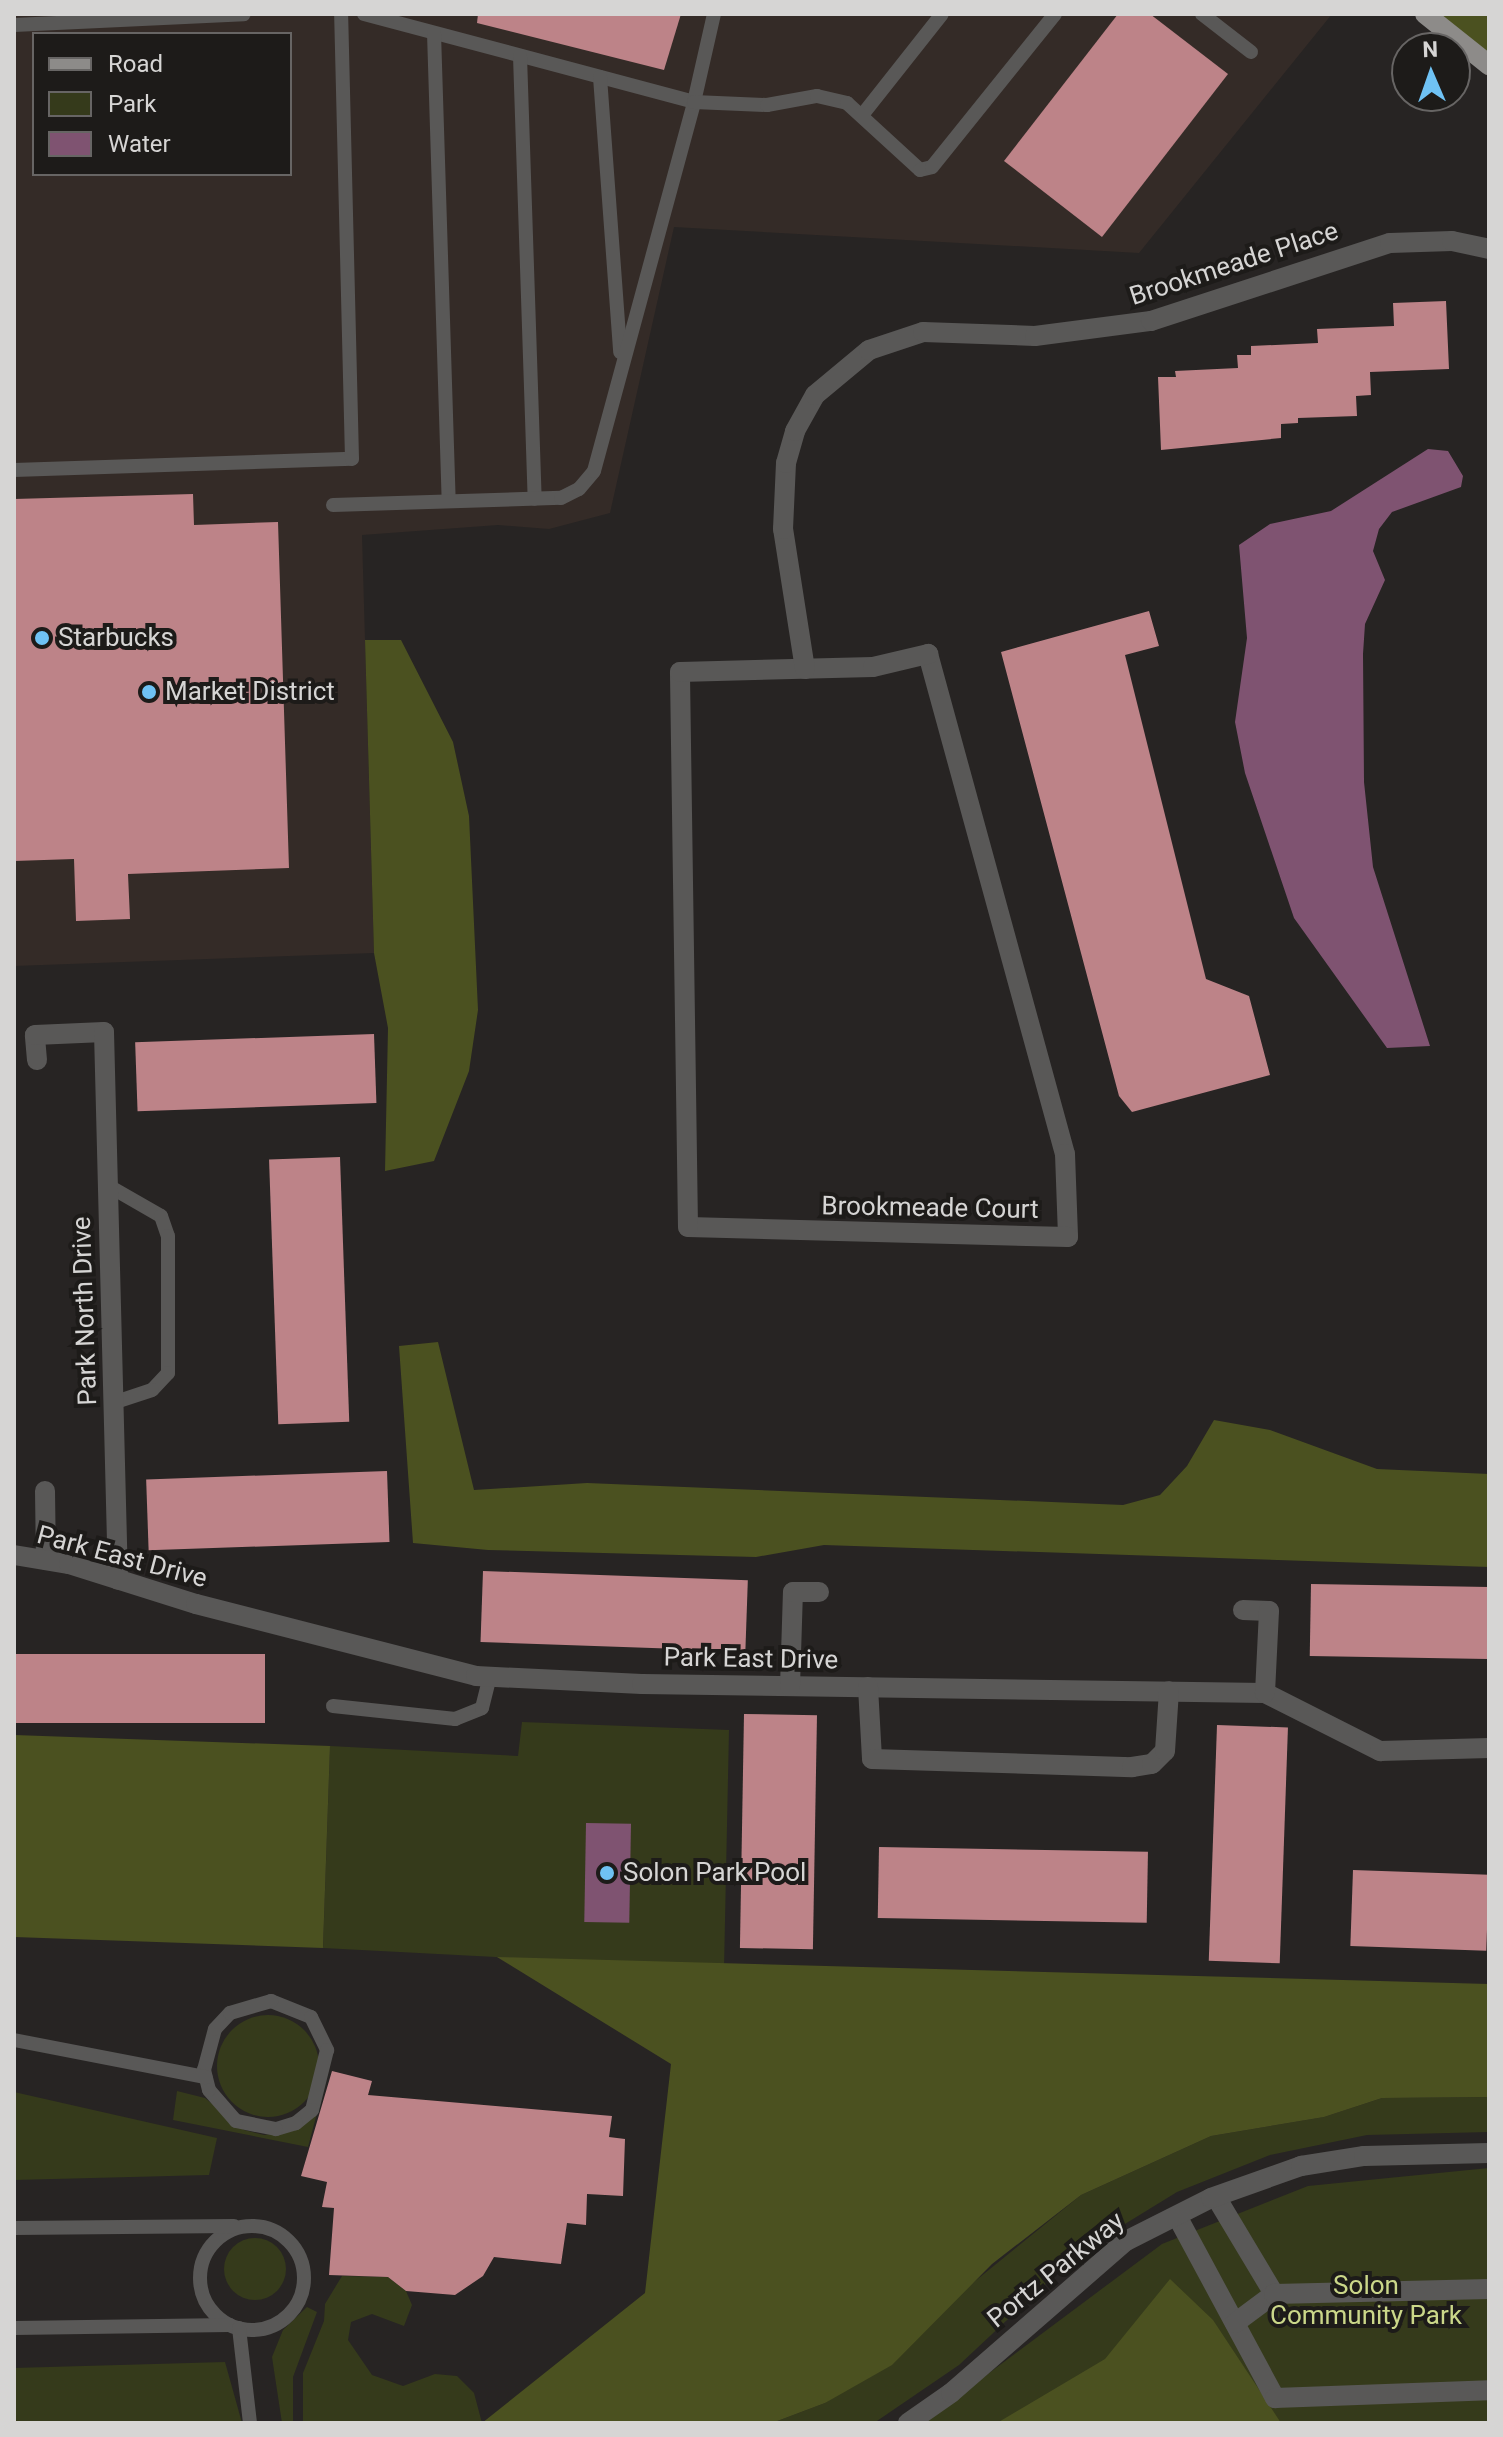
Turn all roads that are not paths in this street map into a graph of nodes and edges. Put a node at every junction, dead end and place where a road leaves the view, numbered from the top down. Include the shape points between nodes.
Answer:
1 (244, 14) edge
2 (341, 14) edge
3 (364, 14) edge
4 (714, 14) edge
5 (942, 14) edge
6 (1055, 14) edge
7 (1202, 14) edge
8 (1425, 14) edge
9 (14, 25) edge
10 (434, 33) junction
11 (1251, 52) dead end
12 (520, 56) junction
13 (1489, 65) edge
14 (600, 77) junction
15 (694, 102) junction
16 (863, 114) junction
17 (1489, 249) edge
18 (621, 364) junction
19 (14, 470) edge
20 (535, 499) junction
21 (449, 501) junction
22 (333, 505) dead end
23 (805, 669) junction
24 (37, 1060) dead end
25 (107, 1185) junction
26 (113, 1403) junction
27 (45, 1491) dead end
28 (14, 1555) edge
29 (46, 1560) junction
30 (118, 1580) junction
31 (819, 1592) dead end
32 (1243, 1610) dead end
33 (490, 1677) junction
34 (790, 1686) junction
35 (868, 1687) junction
36 (1169, 1691) junction
37 (1265, 1693) junction
38 (333, 1706) dead end
39 (1489, 1748) edge
40 (14, 2040) edge
41 (205, 2077) junction
42 (1489, 2153) edge
43 (1216, 2197) junction
44 (1177, 2216) junction
45 (248, 2225) junction
46 (14, 2228) edge
47 (1489, 2289) edge
48 (1274, 2294) junction
49 (1235, 2323) junction
50 (235, 2327) junction
51 (14, 2328) edge
52 (1489, 2390) edge
53 (250, 2423) edge
54 (908, 2423) edge

1 - 9 lane
2 - 19 lane via 352,459
3 - 10 lane
4 - 15 lane
5 - 16 lane
6 - 16 lane via 932,167 920,170
7 - 11 lane
8 - 13 main road
10 - 12 lane
10 - 21 lane
12 - 14 lane
12 - 20 lane
14 - 15 lane
14 - 18 lane
15 - 16 lane via 767,105 817,96 847,103
15 - 18 lane
17 - 23 street, Brookmeade Place via 1452,241 1390,243 1151,321 1035,336 923,332 869,350 815,395 795,431 786,463 783,529
18 - 20 lane via 594,471 579,489 561,498
20 - 21 lane
21 - 22 lane
23 - 23 street, Brookmeade Court via 873,667 928,654 1065,1154 1068,1237 688,1227 680,672
24 - 25 street, Park North Drive via 35,1035 104,1032
25 - 26 street, Park North Drive
25 - 26 lane via 161,1216 168,1236 168,1373 152,1390
26 - 30 street, Park North Drive
27 - 29 street
28 - 29 street, Park East Drive
29 - 30 street, Park East Drive
30 - 33 street, Park East Drive via 275,1626
31 - 34 street via 793,1592
32 - 37 street via 1269,1611
33 - 34 street, Park East Drive
33 - 38 lane via 482,1708 455,1719
34 - 35 street, Park East Drive
35 - 36 street, Park East Drive
35 - 36 street via 872,1759 1132,1767 1152,1764 1165,1751
36 - 37 street, Park East Drive
37 - 39 street, Park East Drive via 1380,1751
40 - 41 lane
41 - 41 lane via 206,2049 215,2029 249,2004 292,2005 323,2033 327,2050 319,2094 312,2110 296,2123 276,2129 236,2121 220,2108
42 - 43 street, Portz Parkway via 1364,2156 1301,2166
43 - 44 street, Portz Parkway
43 - 48 street
44 - 49 street
44 - 54 street, Portz Parkway via 1126,2241 951,2393
45 - 46 lane
45 - 50 lane via 217,2240 200,2269 201,2292 212,2312
45 - 50 lane via 285,2237 304,2271 302,2291 286,2316 259,2329
47 - 48 street
48 - 49 street
49 - 52 street via 1275,2398
50 - 51 lane
50 - 53 lane

